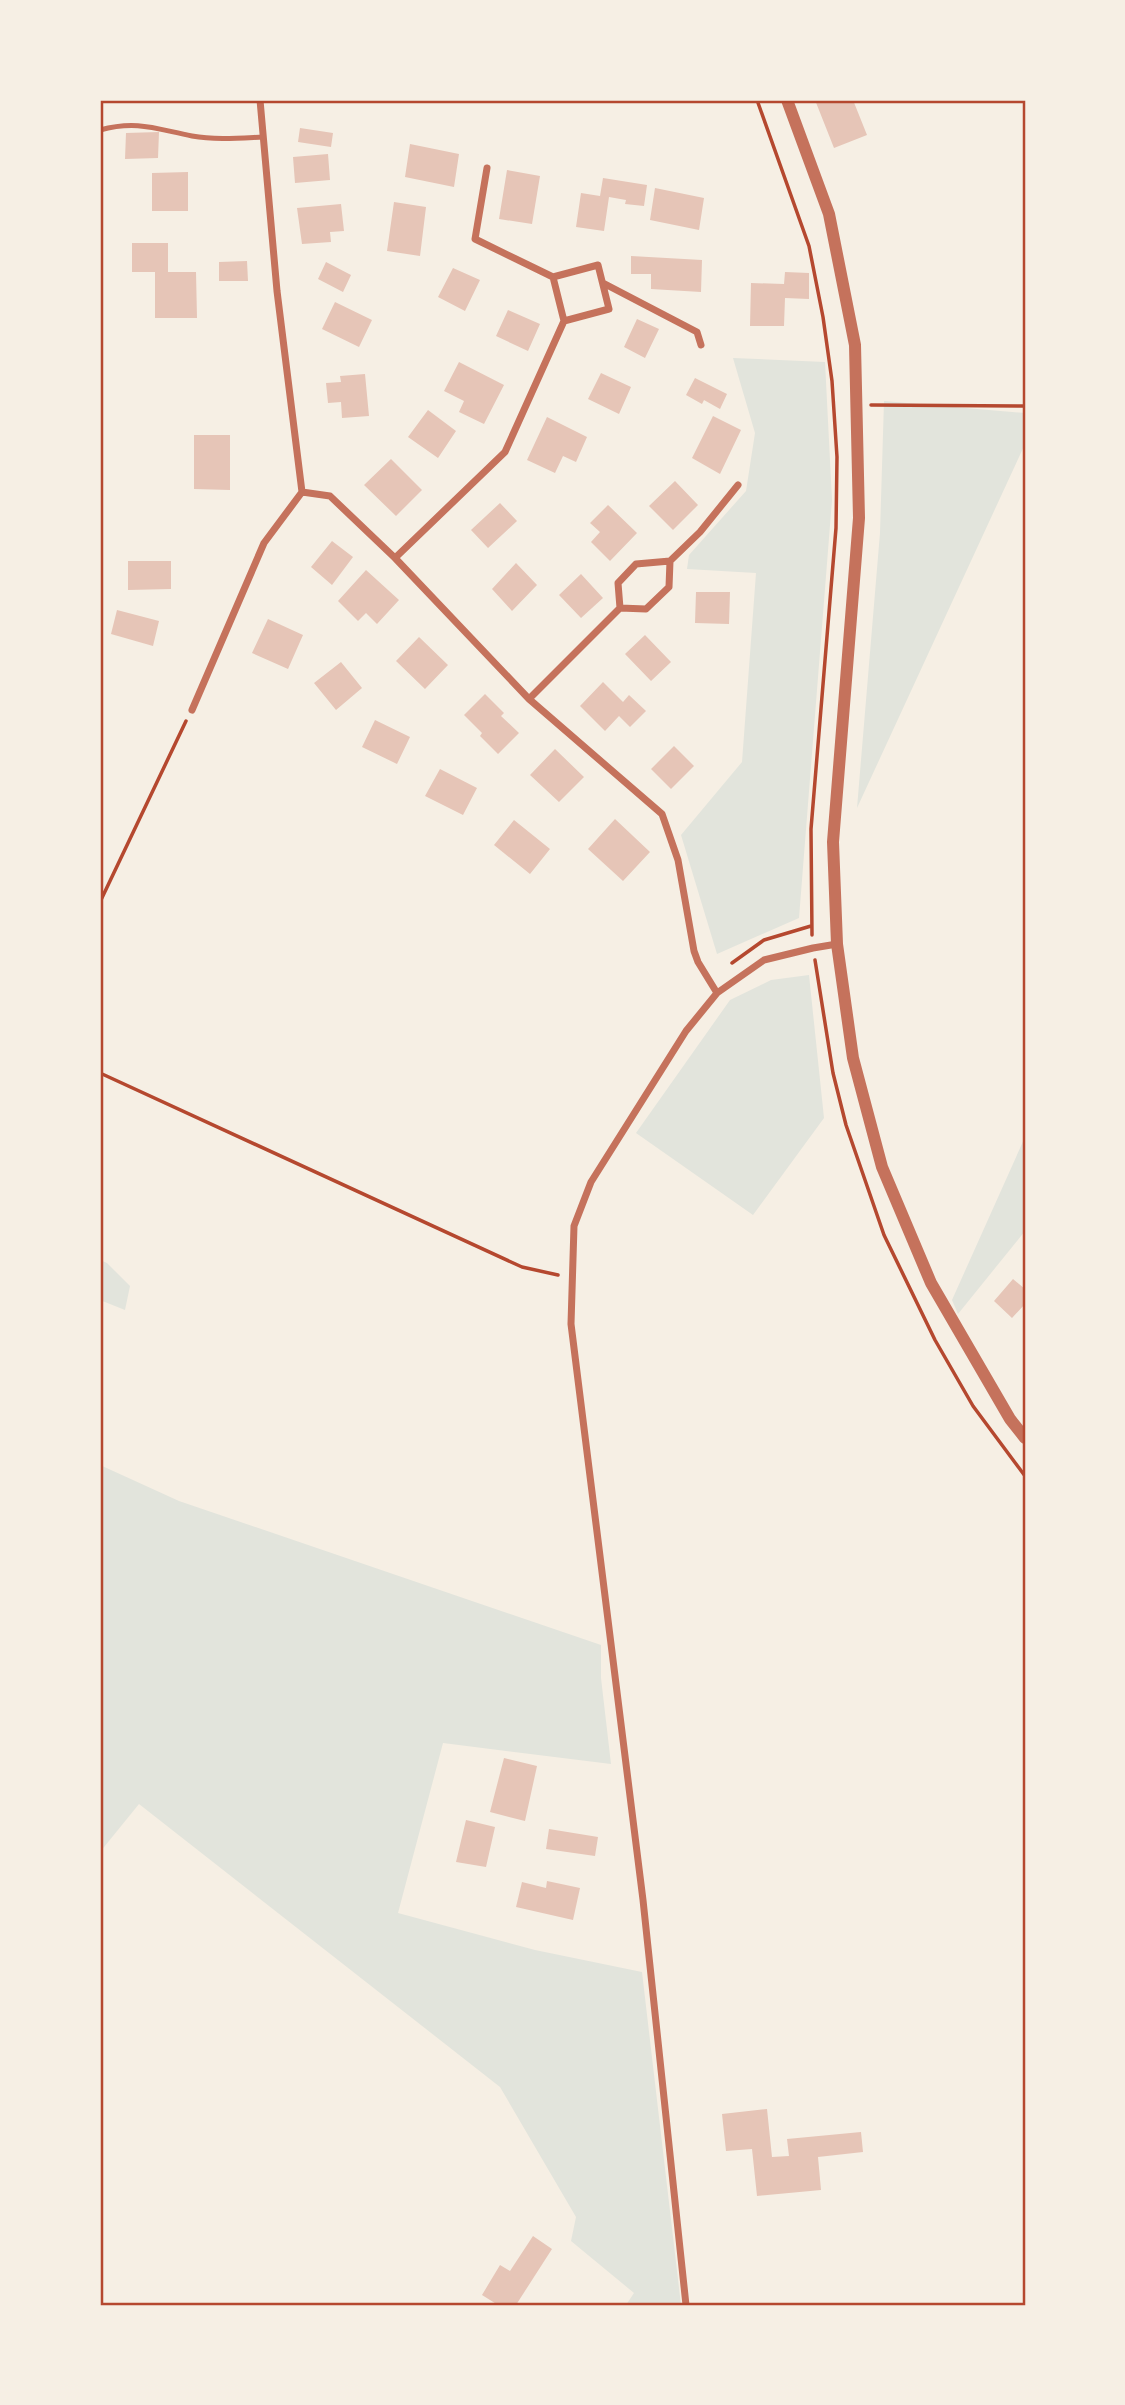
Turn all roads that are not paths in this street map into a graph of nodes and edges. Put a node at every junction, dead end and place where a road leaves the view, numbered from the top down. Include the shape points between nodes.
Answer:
1 (260, 100) edge
2 (787, 100) edge
3 (100, 130) edge
4 (263, 137) junction
5 (487, 168) dead end
6 (553, 277) junction
7 (603, 283) junction
8 (564, 321) junction
9 (701, 345) dead end
10 (738, 485) dead end
11 (302, 492) junction
12 (395, 558) junction
13 (670, 561) junction
14 (620, 608) junction
15 (529, 699) junction
16 (192, 710) road end
17 (837, 944) junction
18 (717, 993) junction
19 (1025, 1438) edge
20 (686, 2305) edge

1 - 4 street
2 - 17 street via 829,214 855,345 859,518 833,842
3 - 4 lane via 156,126 207,138
4 - 11 street
5 - 6 street via 475,239
6 - 7 street via 598,265
6 - 8 street
7 - 8 street via 610,309
7 - 9 street via 697,332
8 - 12 street via 505,452
10 - 13 street
11 - 12 street via 330,496
11 - 16 street via 264,543
12 - 15 street
13 - 14 street via 669,587 646,609
13 - 14 street via 636,564 618,583
14 - 15 street
15 - 18 street via 662,814 678,860 694,951
17 - 18 street via 764,960
17 - 19 street via 853,1058 882,1167 931,1283
18 - 20 street via 686,1031 591,1182 574,1226 571,1278 571,1324 643,1900

